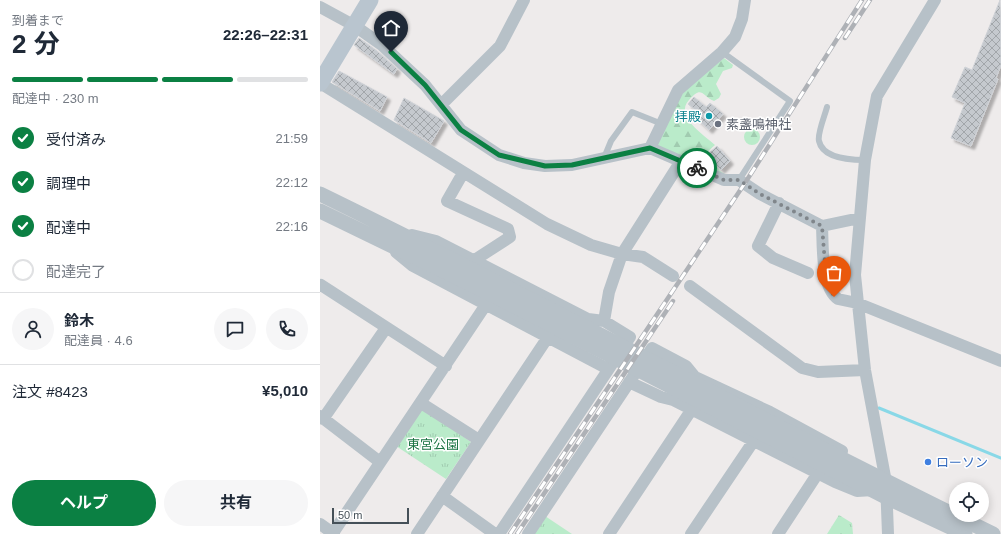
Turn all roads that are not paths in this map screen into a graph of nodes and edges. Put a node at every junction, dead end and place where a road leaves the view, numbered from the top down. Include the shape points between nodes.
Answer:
1 (370, 0) edge
2 (524, 0) edge
3 (745, 0) edge
4 (935, 0) edge
5 (320, 7) edge
6 (355, 26) junction
7 (722, 52) junction
8 (320, 83) edge
9 (441, 105) junction
10 (827, 107) dead end
11 (662, 124) junction
12 (650, 148) junction
13 (603, 159) junction
14 (865, 160) junction
15 (681, 161) junction
16 (463, 173) junction
17 (739, 180) junction
18 (320, 194) edge
19 (779, 203) junction
20 (320, 211) edge
21 (860, 218) junction
22 (822, 226) junction
23 (392, 229) junction
24 (383, 242) junction
25 (622, 254) junction
26 (473, 261) junction
27 (808, 273) dead end
28 (673, 276) dead end
29 (320, 286) edge
30 (690, 286) dead end
31 (857, 303) junction
32 (485, 306) junction
33 (604, 321) junction
34 (386, 328) junction
35 (548, 337) junction
36 (1001, 361) edge
37 (446, 366) junction
38 (608, 369) junction
39 (865, 370) junction
40 (630, 382) junction
41 (421, 403) junction
42 (692, 409) junction
43 (768, 414) junction
44 (322, 418) edge
45 (755, 439) junction
46 (479, 440) junction
47 (380, 462) junction
48 (818, 473) junction
49 (878, 483) junction
50 (442, 496) junction
51 (888, 498) junction
52 (320, 524) edge
53 (334, 534) edge
54 (417, 534) edge
55 (496, 534) edge
56 (499, 534) edge
57 (528, 534) edge
58 (609, 534) edge
59 (691, 534) edge
60 (778, 534) edge
61 (888, 534) edge
62 (965, 534) edge
63 (993, 534) edge

1 - 6 main road
2 - 9 street via 500,46
3 - 7 street via 739,29
4 - 14 street via 877,96
5 - 6 street
6 - 8 main road
6 - 9 street via 400,60
7 - 11 street via 678,90
7 - 17 lane via 790,101
8 - 16 street
9 - 13 street via 461,130 499,155 545,166 572,165
10 - 14 lane via 818,140 822,149 844,160
11 - 12 street
11 - 13 lane via 632,112 610,141
12 - 13 street
12 - 15 street
14 - 21 street
15 - 17 street via 724,180
15 - 25 street
16 - 25 street via 547,224 591,245
16 - 26 street via 447,201 508,229 510,237
17 - 19 street
18 - 23 street
19 - 22 street
19 - 27 street via 758,246 773,258
20 - 24 street
21 - 22 street
21 - 31 street via 855,275
22 - 31 street via 826,276 830,290 838,300
23 - 26 street via 436,241
23 - 49 street
24 - 32 street via 413,266
24 - 49 street
25 - 28 street via 643,257
25 - 33 street
26 - 33 street via 588,319
29 - 34 street
30 - 39 street via 802,368 818,372
31 - 36 street
31 - 39 street
32 - 35 street
32 - 37 street
33 - 38 street via 630,336
34 - 37 street
34 - 44 street
35 - 38 street
35 - 46 street
37 - 41 street
38 - 56 street
39 - 49 street
40 - 42 street
40 - 43 street via 652,348 686,366 695,376
40 - 57 street
41 - 46 street
41 - 47 street
42 - 45 street
42 - 58 street
43 - 45 street
43 - 49 street via 865,464
44 - 47 street
45 - 48 street
45 - 59 street
46 - 50 street
47 - 53 street
48 - 49 street via 857,491
48 - 60 street
49 - 51 street
49 - 63 street
50 - 54 street
50 - 55 street
51 - 61 street
51 - 62 street
52 - 53 street

